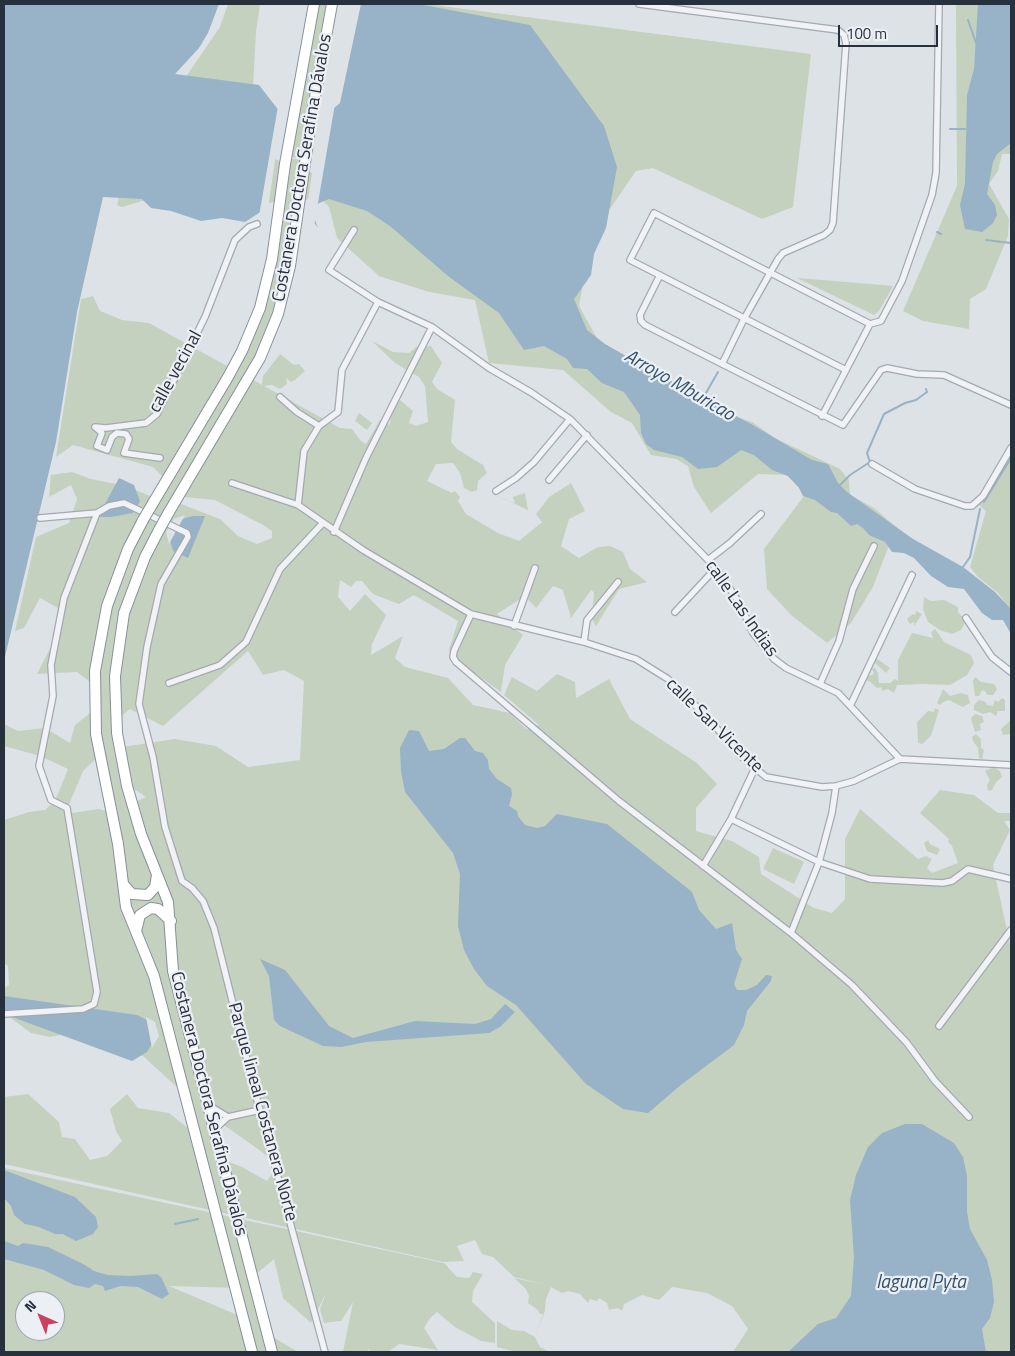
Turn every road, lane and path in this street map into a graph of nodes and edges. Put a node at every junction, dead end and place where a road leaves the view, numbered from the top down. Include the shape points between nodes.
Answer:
1 (314, 4) edge
2 (332, 4) edge
3 (639, 4) edge
4 (939, 4) edge
5 (257, 224) dead end
6 (354, 230) dead end
7 (770, 273) junction
8 (660, 276) junction
9 (378, 302) junction
10 (744, 319) junction
11 (870, 324) junction
12 (432, 327) junction
13 (722, 364) junction
14 (846, 370) junction
15 (280, 397) dead end
16 (1011, 405) edge
17 (822, 416) junction
18 (570, 419) junction
19 (319, 426) junction
20 (587, 435) junction
21 (1011, 448) edge
22 (160, 458) dead end
23 (872, 464) dead end
24 (549, 480) dead end
25 (232, 483) dead end
26 (496, 491) dead end
27 (298, 505) junction
28 (96, 513) junction
29 (761, 514) dead end
30 (40, 518) dead end
31 (322, 524) junction
32 (334, 532) junction
33 (874, 546) dead end
34 (708, 560) junction
35 (535, 568) dead end
36 (716, 568) junction
37 (912, 574) dead end
38 (618, 582) dead end
39 (675, 612) dead end
40 (471, 614) junction
41 (966, 618) dead end
42 (514, 626) junction
43 (584, 642) junction
44 (1011, 672) edge
45 (168, 683) dead end
46 (820, 684) junction
47 (851, 704) junction
48 (900, 759) junction
49 (1011, 766) edge
50 (755, 768) junction
51 (836, 786) junction
52 (731, 820) junction
53 (819, 862) junction
54 (703, 866) junction
55 (157, 874) junction
56 (1011, 879) edge
57 (123, 884) junction
58 (171, 921) junction
59 (1011, 930) edge
60 (136, 932) junction
61 (791, 933) junction
62 (4, 1014) edge
63 (939, 1026) dead end
64 (210, 1106) junction
65 (260, 1110) junction
66 (228, 1117) junction
67 (969, 1117) dead end
68 (214, 1129) junction
69 (252, 1352) edge
70 (272, 1352) edge
71 (325, 1352) edge

1 - 57 highway, Costanera Doctora Serafina Dávalos, bridge via 285,164 280,210 260,308 242,351 128,549 107,606 95,671 96,734
2 - 55 highway, Costanera Doctora Serafina Dávalos, bridge via 290,266 278,314 260,358 145,557 124,613 115,676 117,733 127,786
3 - 7 street via 838,30 844,34 846,43 833,223 824,235 783,253
4 - 11 street via 936,173 932,195 885,317 876,324
5 - 22 street, calle vecinal via 235,240 205,317 157,414 146,423 95,427 102,433 97,446 107,450 112,437 117,433 126,434 129,439 124,453
6 - 9 street, calle Las Indias via 329,270
7 - 8 street via 654,213 630,260
7 - 10 street
7 - 11 street
8 - 10 street
8 - 13 street via 640,315 641,321
9 - 12 street, calle Las Indias
9 - 19 street via 342,370 338,412
10 - 13 street
10 - 14 street
11 - 14 street
12 - 18 street, calle Las Indias
12 - 32 street via 366,458
13 - 17 street
14 - 17 street
15 - 19 street
16 - 17 street via 944,375 887,368 880,370 846,423 843,425
18 - 20 street, calle Las Indias
18 - 26 street via 534,462
19 - 27 street via 304,451
20 - 24 street
20 - 34 street, calle Las Indias
21 - 23 street via 983,496 972,506 915,489
25 - 27 street, calle San Vicente
27 - 31 street, calle San Vicente
28 - 30 street
28 - 62 street via 64,598 51,665 52,696 39,766 51,800 67,808 97,992 94,1004 82,1009
28 - 65 street, Parque lineal Costanera Norte via 124,503 187,533 188,537 161,584 139,704 153,756 165,827 182,882 203,901 214,928
29 - 34 street
31 - 32 street, calle San Vicente
31 - 45 street via 280,569 246,642 220,665
32 - 40 street, calle San Vicente
33 - 46 street via 853,589 839,641
34 - 36 street, calle Las Indias
35 - 42 street
36 - 39 street
36 - 46 street, calle Las Indias via 740,604 753,633 774,659
37 - 47 street
38 - 43 street via 587,620
40 - 42 street, calle San Vicente
40 - 54 street via 454,651 456,662 619,800
41 - 44 street via 992,657
42 - 43 street, calle San Vicente
43 - 50 street, calle San Vicente via 636,659 668,679
46 - 47 street, calle Las Indias
47 - 48 street, calle Las Indias
48 - 49 street
48 - 51 street, calle San Vicente
50 - 51 street, calle San Vicente via 766,777 822,787
50 - 52 street
51 - 53 street
52 - 53 street
52 - 54 street
53 - 56 street via 864,878 885,881 943,883 952,881 968,869
53 - 61 street
54 - 61 street
55 - 57 highway via 155,887 148,895 132,894
55 - 58 highway, Costanera Doctora Serafina Dávalos via 168,902
57 - 60 highway, Costanera Doctora Serafina Dávalos via 126,907
58 - 60 highway via 158,909 151,908 140,915
58 - 64 highway, Costanera Doctora Serafina Dávalos via 173,971
59 - 63 street
60 - 69 highway, Costanera Doctora Serafina Dávalos via 154,976
61 - 67 street via 880,1013
64 - 66 street
64 - 68 highway, Costanera Doctora Serafina Dávalos
65 - 66 street
65 - 71 street, Parque lineal Costanera Norte
66 - 68 street
68 - 70 highway, Costanera Doctora Serafina Dávalos

